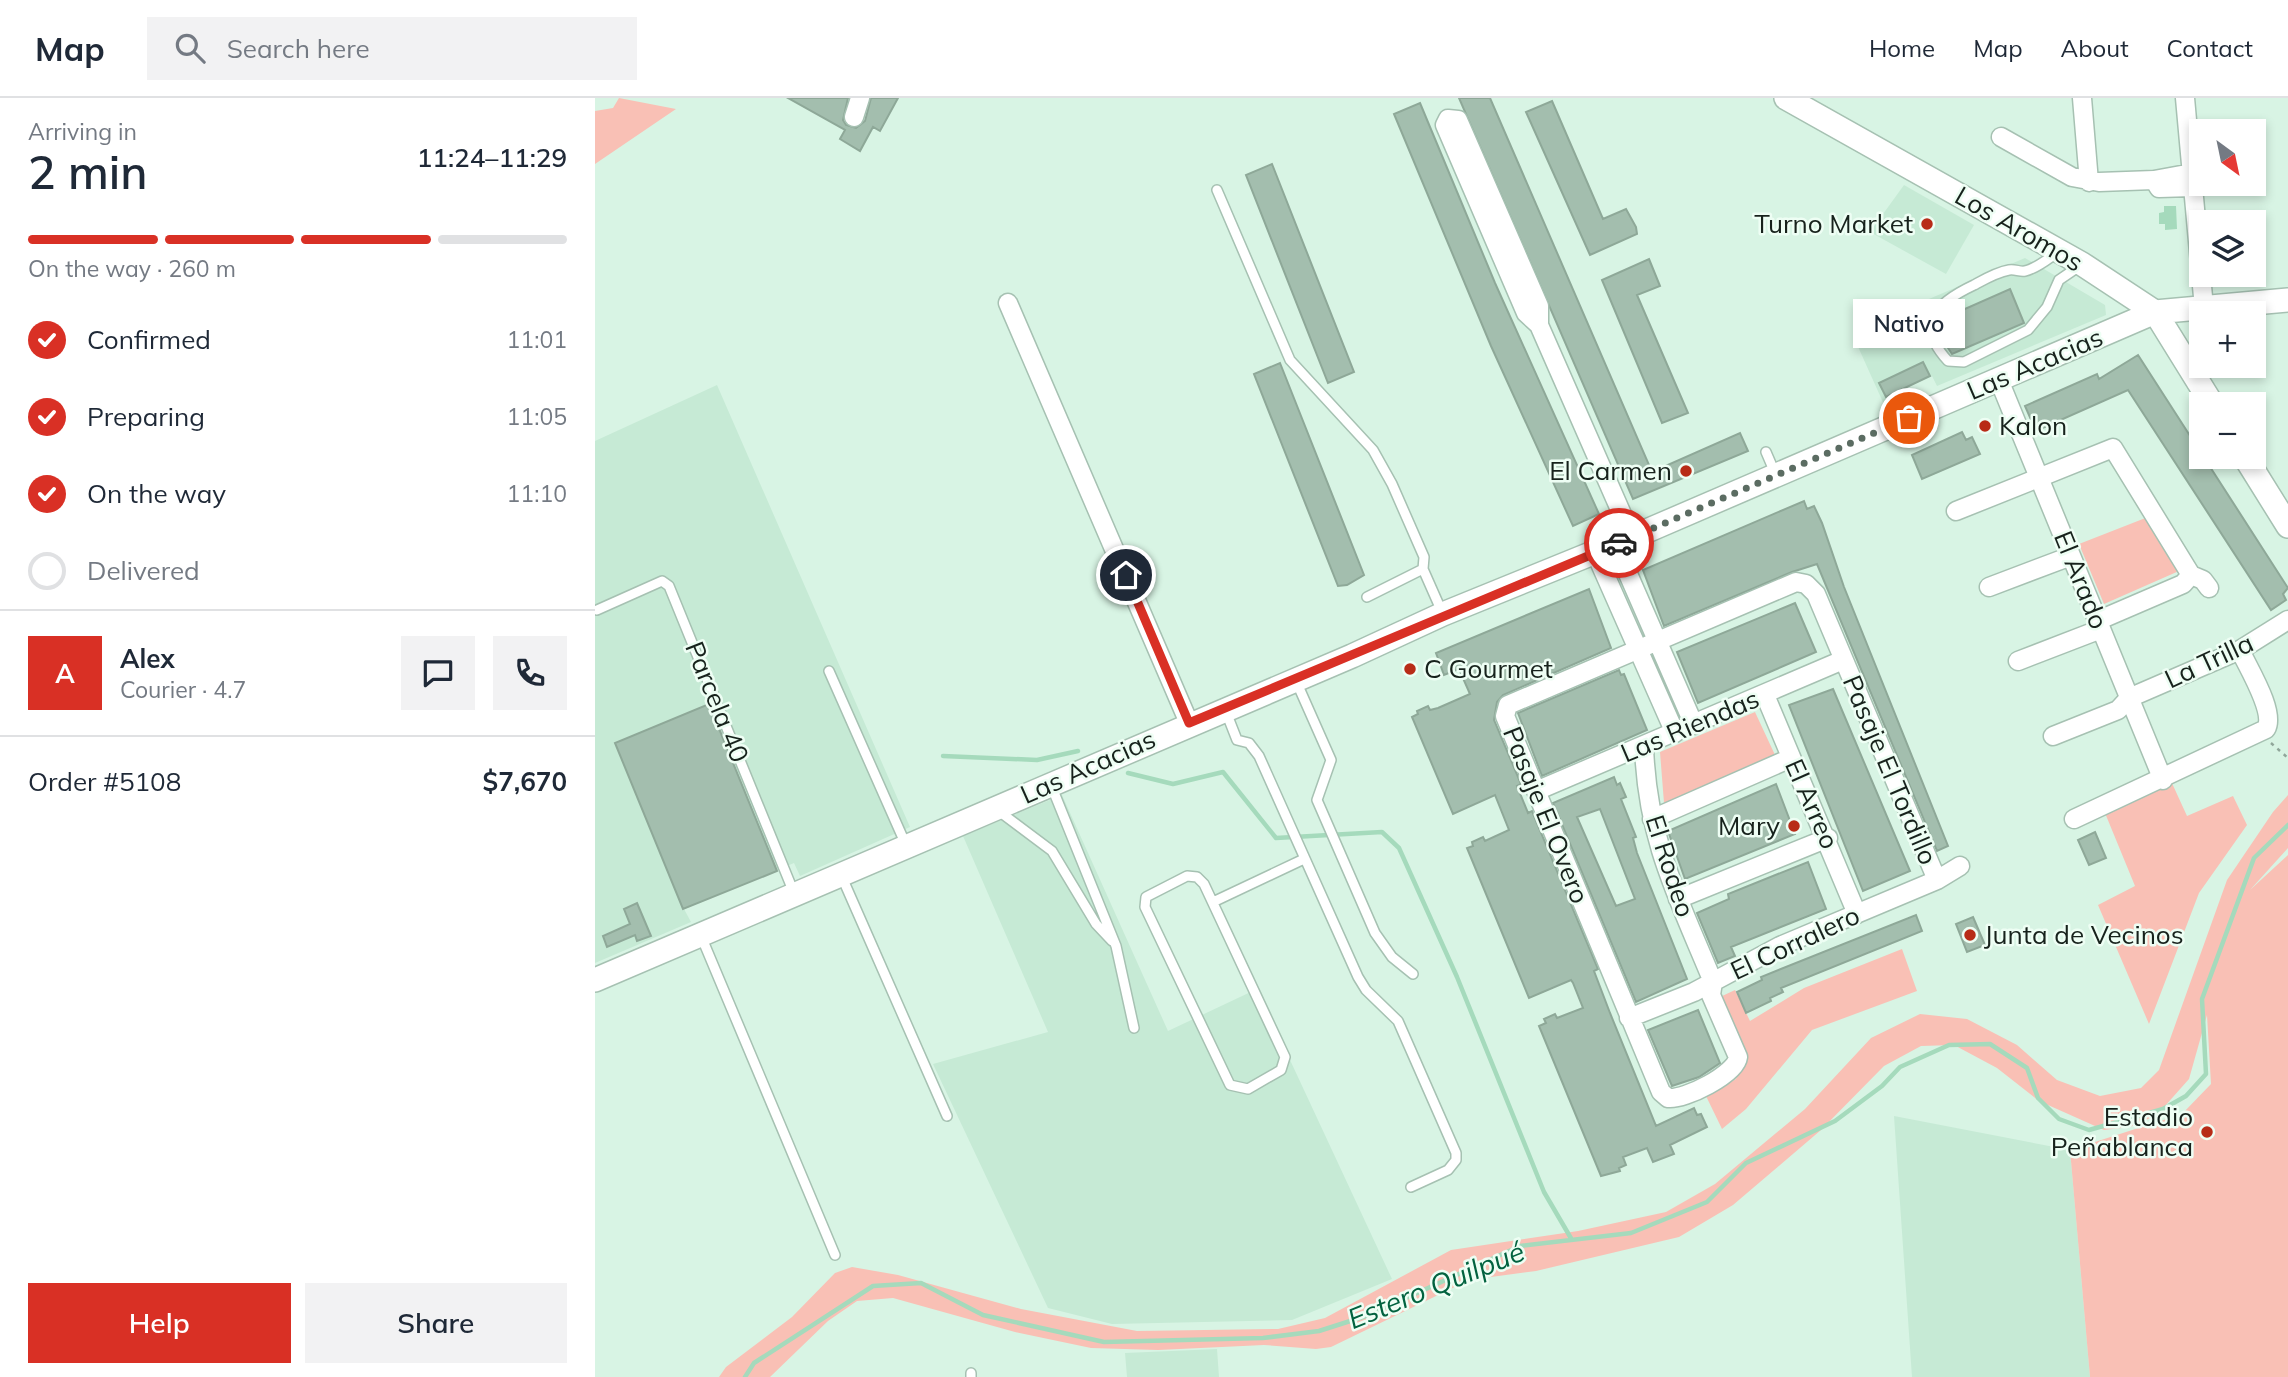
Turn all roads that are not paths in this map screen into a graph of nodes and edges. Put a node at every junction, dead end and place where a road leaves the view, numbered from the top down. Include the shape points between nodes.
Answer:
1 (860, 98) edge
2 (1786, 98) edge
3 (2081, 98) edge
4 (2185, 98) edge
5 (854, 117) dead end
6 (2001, 137) dead end
7 (2189, 145) edge
8 (2089, 181) junction
9 (2189, 181) edge
10 (1217, 190) dead end
11 (2194, 196) edge
12 (2060, 251) junction
13 (2082, 264) junction
14 (2288, 300) edge
15 (2203, 301) edge
16 (2266, 302) edge
17 (1008, 303) dead end
18 (2189, 309) edge
19 (2155, 312) junction
20 (1539, 325) junction
21 (1999, 380) junction
22 (2205, 392) edge
23 (1766, 452) dead end
24 (2252, 469) edge
25 (1776, 475) junction
26 (2039, 480) junction
27 (1957, 511) dead end
28 (2288, 526) edge
29 (1614, 544) junction
30 (2071, 556) junction
31 (1423, 569) junction
32 (2191, 575) junction
33 (1989, 587) dead end
34 (2209, 588) dead end
35 (1367, 597) dead end
36 (597, 610) dead end
37 (1443, 614) junction
38 (2288, 620) edge
39 (2099, 625) junction
40 (1659, 641) junction
41 (1639, 650) junction
42 (2239, 650) junction
43 (1843, 660) junction
44 (2018, 661) dead end
45 (829, 671) dead end
46 (1296, 680) junction
47 (1765, 695) junction
48 (2129, 698) junction
49 (1225, 709) junction
50 (1189, 723) junction
51 (1694, 725) junction
52 (1675, 733) junction
53 (2053, 736) dead end
54 (1644, 746) junction
55 (1791, 758) junction
56 (2163, 780) junction
57 (1050, 784) junction
58 (1536, 791) junction
59 (995, 808) junction
60 (1651, 819) junction
61 (2074, 820) dead end
62 (1828, 838) junction
63 (906, 845) junction
64 (1304, 859) junction
65 (1959, 866) dead end
66 (841, 873) junction
67 (1937, 880) junction
68 (794, 893) junction
69 (1678, 899) junction
70 (1213, 902) junction
71 (1857, 914) junction
72 (700, 934) junction
73 (1116, 946) junction
74 (1413, 974) dead end
75 (595, 980) edge
76 (1713, 982) junction
77 (1629, 1017) junction
78 (1134, 1028) dead end
79 (947, 1116) dead end
80 (1411, 1187) dead end
81 (835, 1255) dead end

1 - 5 street
2 - 12 street, Los Aromos
3 - 8 street
4 - 7 street
6 - 8 street via 2072,177
8 - 9 street via 2154,180 2159,188
10 - 31 lane via 1290,359 1373,450 1425,557
11 - 15 street
12 - 13 street, Los Aromos
12 - 13 lane via 2028,270 2003,271 1944,301 1931,320 1940,353 1948,361 1964,362 2014,339 2036,323 2059,279
13 - 19 street, Los Aromos
14 - 16 street, Las Acacias
17 - 50 street
18 - 19 street, Las Acacias
19 - 21 street, Las Acacias
19 - 22 street, Los Aromos
20 - 20 street via 1539,306 1458,120 1448,119 1445,125 1526,313
20 - 29 street
21 - 25 street, Las Acacias
21 - 26 street, El Arado
23 - 25 lane
24 - 28 street
25 - 29 street, Las Acacias
26 - 27 street
26 - 30 street, El Arado
26 - 32 street via 2113,449
29 - 37 street, Las Acacias
29 - 40 street
29 - 41 street
30 - 33 street
30 - 39 street, El Arado
31 - 35 lane
31 - 37 lane
32 - 34 street
32 - 39 street via 2183,584
36 - 68 lane, Parcela 40 via 649,584 661,581 669,586
37 - 46 street, Las Acacias
38 - 42 street, La Trilla
39 - 44 street
39 - 48 street, El Arado
40 - 41 street
40 - 43 street, Pasaje El Tordillo via 1802,583 1816,594
40 - 51 street
41 - 52 street
41 - 58 street, Pasaje El Overo via 1505,709
42 - 48 street, La Trilla
42 - 56 street via 2270,723 2260,734
43 - 47 street, Las Riendas
43 - 67 street, Pasaje El Tordillo
45 - 63 lane
46 - 49 street, Las Acacias
46 - 74 lane via 1331,760 1317,800 1375,933 1392,957
47 - 51 street, Las Riendas
47 - 55 street, El Arreo
48 - 53 street, La Trilla via 2118,710
48 - 56 street, El Arado
49 - 50 street, Las Acacias
49 - 64 lane via 1237,740 1249,743 1259,756
50 - 57 street, Las Acacias
51 - 52 street, Las Riendas
52 - 54 street, Las Riendas
54 - 58 street, Las Riendas
54 - 60 street, El Rodeo
55 - 60 street
55 - 62 street, El Arreo
56 - 61 street
57 - 59 street, Las Acacias
57 - 73 lane
58 - 77 street, Pasaje El Overo
59 - 63 street, Las Acacias
59 - 73 lane via 1052,851 1096,924
60 - 69 street, El Rodeo
62 - 69 street
62 - 71 street, El Arreo
63 - 66 street, Las Acacias
64 - 70 lane
64 - 80 lane via 1357,977 1398,1021 1455,1153 1456,1160 1448,1170
65 - 67 street, El Corralero
66 - 68 street, Las Acacias
66 - 79 lane
67 - 71 street, El Corralero
68 - 72 street, Las Acacias
69 - 76 street, El Rodeo
70 - 70 lane via 1285,1057 1281,1070 1248,1090 1230,1085 1145,907 1146,897 1187,876 1197,877
71 - 76 street, El Corralero via 1780,946
72 - 75 street, Las Acacias
72 - 81 lane
73 - 78 lane
76 - 77 street, El Corralero
76 - 77 street, Pasaje El Overo via 1711,995 1738,1062 1731,1072 1678,1098 1661,1092

